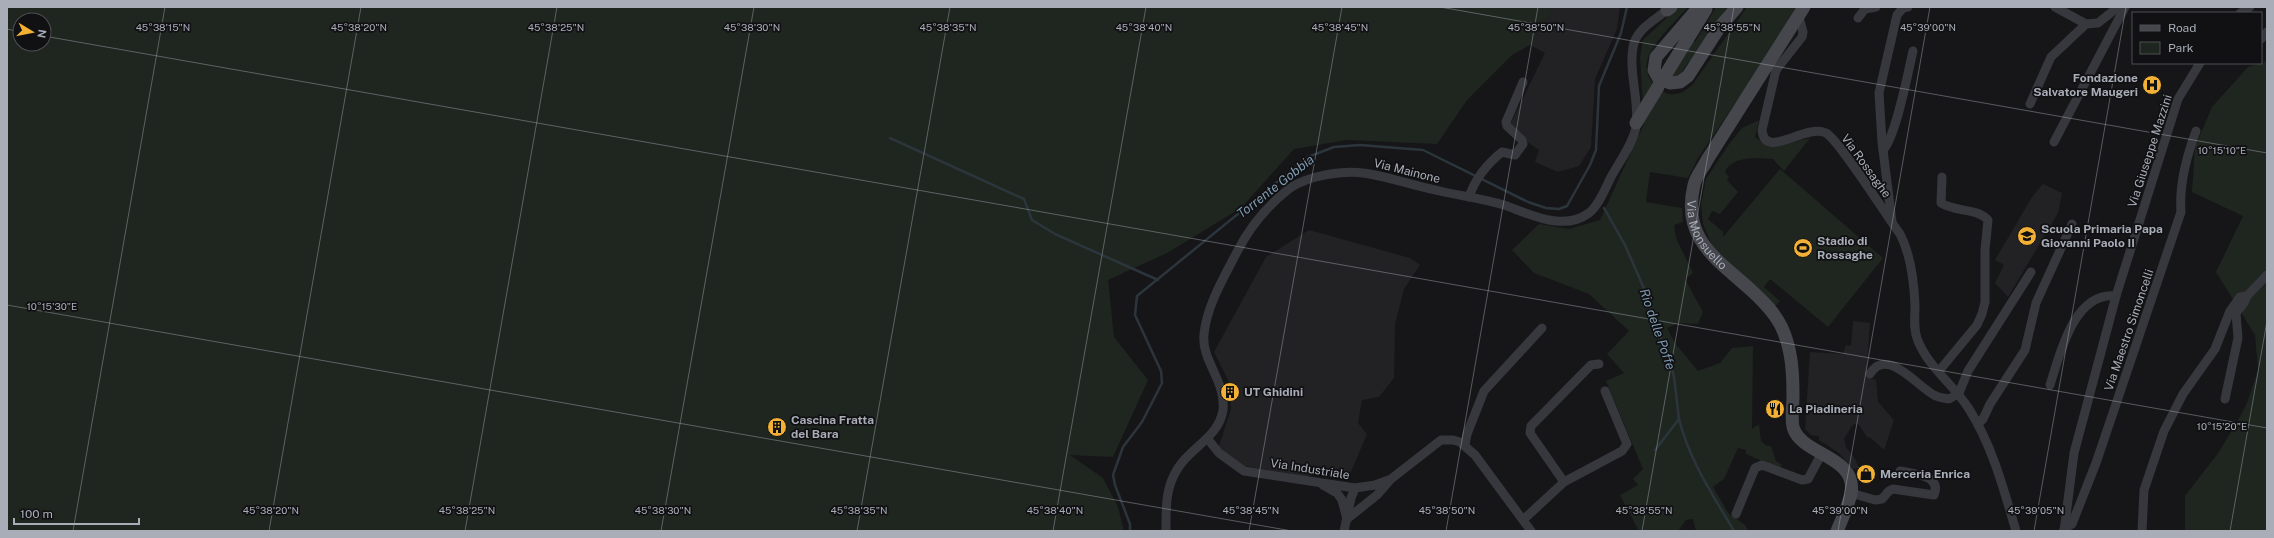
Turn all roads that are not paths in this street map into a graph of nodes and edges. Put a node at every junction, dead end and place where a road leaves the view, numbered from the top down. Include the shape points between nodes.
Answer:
1 (1699, 7) edge
2 (1707, 7) edge
3 (1737, 7) edge
4 (1876, 7) edge
5 (2055, 7) edge
6 (2118, 7) edge
7 (2126, 7) edge
8 (1903, 8) edge
9 (1669, 9) edge
10 (1801, 12) edge
11 (1858, 18) dead end
12 (2086, 24) junction
13 (1913, 51) dead end
14 (2199, 64) edge
15 (1666, 74) dead end
16 (1523, 82) dead end
17 (1658, 87) dead end
18 (2030, 104) dead end
19 (1636, 123) junction
20 (2196, 131) dead end
21 (2054, 142) dead end
22 (1883, 150) junction
23 (1942, 177) dead end
24 (1469, 197) junction
25 (1892, 224) junction
26 (2072, 224) dead end
27 (2031, 272) dead end
28 (2267, 275) edge
29 (2116, 296) junction
30 (2247, 296) junction
31 (1542, 328) dead end
32 (1599, 364) dead end
33 (1939, 371) junction
34 (1870, 374) dead end
35 (2050, 385) dead end
36 (1604, 391) dead end
37 (1959, 393) junction
38 (2225, 399) dead end
39 (1978, 424) junction
40 (1207, 438) junction
41 (1465, 445) junction
42 (1822, 453) junction
43 (1900, 470) dead end
44 (1391, 479) junction
45 (1320, 482) junction
46 (1564, 482) junction
47 (1355, 488) junction
48 (1851, 493) junction
49 (1736, 514) dead end
50 (1347, 520) junction
51 (1523, 520) junction
52 (2064, 530) edge
53 (1166, 531) edge
54 (1344, 531) edge
55 (1531, 531) edge
56 (1838, 531) edge
57 (2016, 531) edge
58 (2142, 531) edge

1 - 3 main road via 1656,57 1654,70 1659,79 1675,83 1688,76 1719,28
2 - 15 main road
4 - 11 street via 1865,9
5 - 12 street
6 - 12 street via 2098,24
7 - 21 street
8 - 22 street via 1882,74 1879,92
9 - 19 street, Via Mainone via 1643,30 1635,43 1633,56
10 - 25 street, Via Rossaghe via 1802,37 1776,70 1762,130 1763,139 1766,143 1772,144 1799,134 1826,133 1844,154
10 - 42 main road, Via Monsuello via 1706,160 1695,184 1692,206 1697,236 1705,249 1770,308 1782,327 1789,345 1793,370 1793,427 1799,438
12 - 18 street via 2051,57
13 - 22 street via 1896,120 1888,146
14 - 29 street, Via Giuseppe Mazzini via 2178,99
16 - 24 street via 1506,122 1523,144 1515,155 1502,152 1481,173
17 - 19 main road
19 - 24 street, Via Mainone via 1632,138 1595,206 1582,216 1553,221
20 - 52 street, Via Maestro Simoncelli via 2190,146 2180,200 2181,212 2096,462 2072,524
22 - 25 street
23 - 33 street via 1941,203 1984,215 1988,220 1985,302 1982,314 1977,325
24 - 40 street, Via Mainone via 1360,172 1328,176 1291,188 1245,234 1208,316 1204,335 1205,348 1221,385 1223,402 1220,421
25 - 33 street, Via Rossaghe via 1906,247 1913,287 1916,336 1930,363
26 - 39 street via 2036,303 2026,350
27 - 37 street via 1968,371
28 - 30 street
29 - 35 street via 2106,295 2096,299 2086,305 2077,317 2062,344
29 - 52 street, Via Giuseppe Mazzini via 2074,453
30 - 38 street via 2236,313 2238,338
30 - 58 street via 2240,297 2230,311 2215,349 2183,394 2164,431 2144,490
31 - 41 street via 1484,391
32 - 46 street via 1591,365 1531,426 1530,433
33 - 37 street, Via Rossaghe
34 - 37 street via 1874,368 1882,364 1893,365 1935,396 1948,399
36 - 46 street via 1627,444 1622,451
37 - 39 street, Via Rossaghe
39 - 57 street, Via Rossaghe
40 - 45 street, Via Industriale via 1219,453 1244,471
40 - 53 street, Via Mainone via 1178,468 1167,493
41 - 44 street, Via Industriale via 1453,440 1438,442
41 - 51 street
42 - 48 main road, Via Monsuello via 1844,468
42 - 49 street via 1808,479 1802,480 1762,465 1755,468
43 - 48 street via 1930,478 1935,482 1934,495 1893,489 1882,499 1874,500
44 - 47 street, Via Industriale
44 - 50 street via 1377,495
45 - 47 street, Via Industriale
45 - 50 street via 1337,493 1342,500
46 - 51 street
47 - 50 street via 1356,499
48 - 56 main road
50 - 54 street
51 - 55 street

